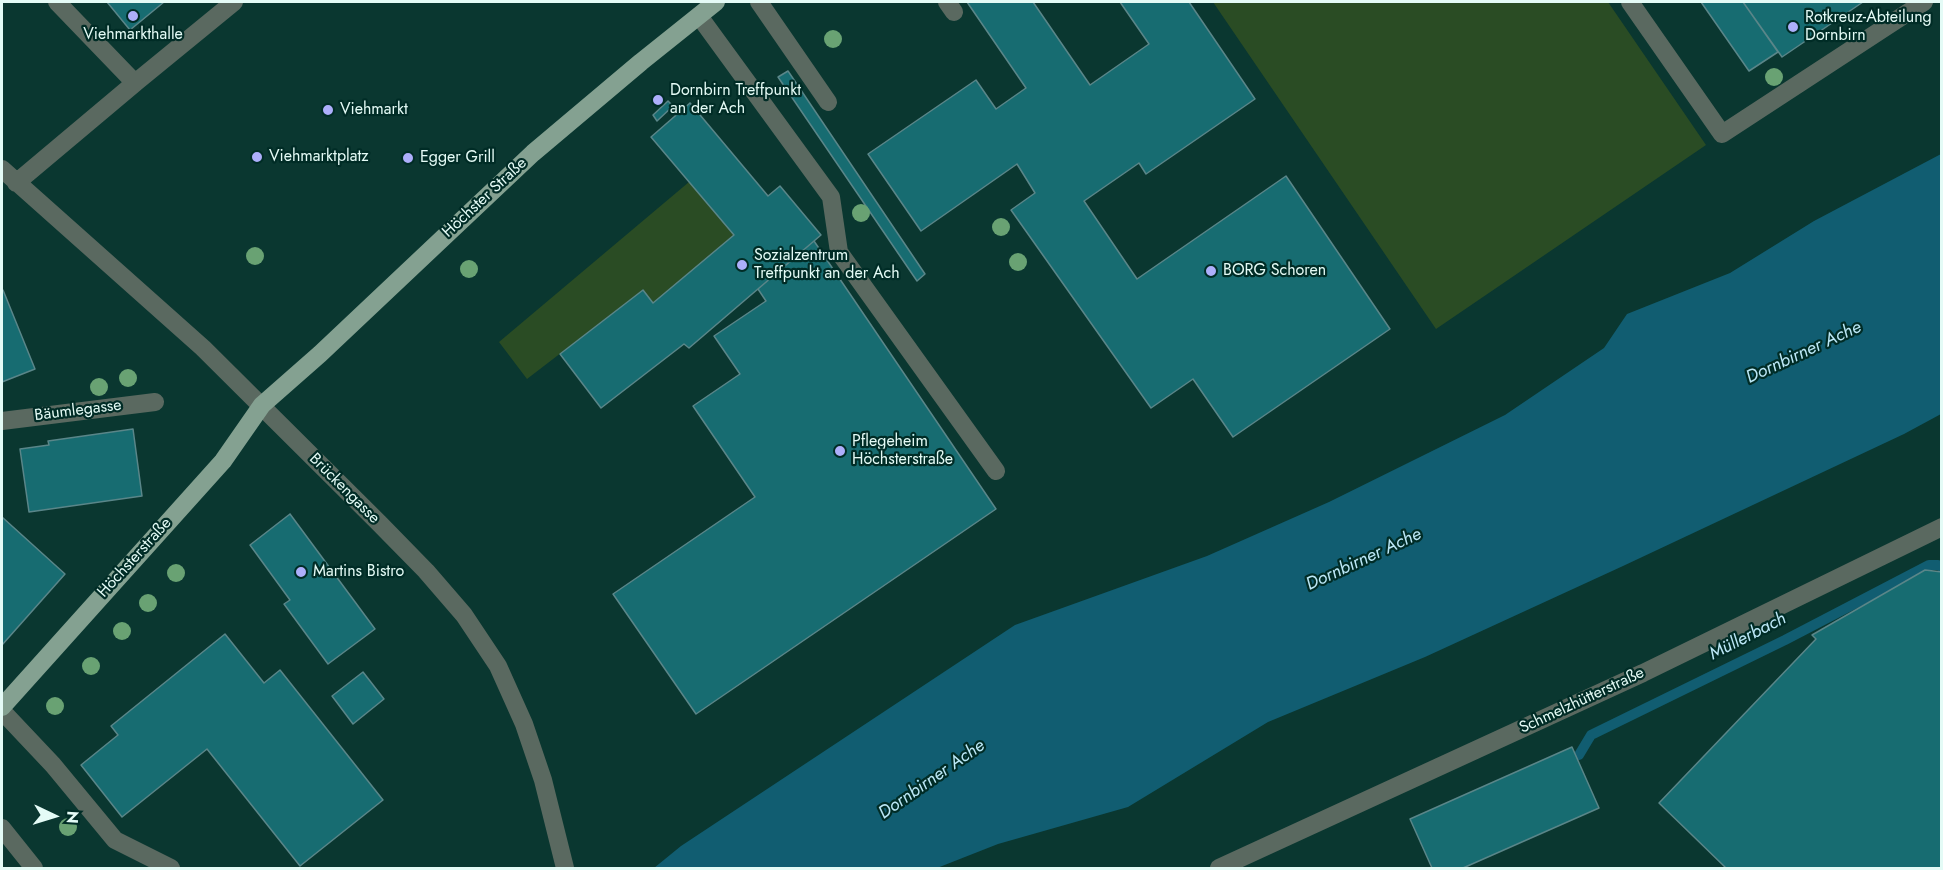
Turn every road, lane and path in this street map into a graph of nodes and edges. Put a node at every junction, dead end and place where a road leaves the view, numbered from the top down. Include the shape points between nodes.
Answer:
1 (57, 2) edge
2 (234, 2) edge
3 (716, 2) edge
4 (759, 2) edge
5 (1630, 2) edge
6 (1924, 2) edge
7 (699, 16) junction
8 (135, 83) junction
9 (828, 102) dead end
10 (2, 169) edge
11 (16, 183) junction
12 (154, 402) dead end
13 (262, 405) junction
14 (2, 421) edge
15 (996, 471) dead end
16 (1941, 527) edge
17 (2, 707) edge
18 (2, 711) edge
19 (2, 828) edge
20 (34, 868) edge
21 (171, 868) edge
22 (565, 868) edge
23 (1220, 868) edge

1 - 8 street
2 - 8 street
3 - 7 main road, Höchster Straße
4 - 9 street
5 - 6 street via 1722,134
7 - 13 main road, Höchster Straße via 532,153
7 - 15 street via 831,197 839,252
8 - 11 street
10 - 11 street, Brückengasse
11 - 13 street, Brückengasse
12 - 14 street, Bäumlegasse
13 - 17 main road, Höchsterstraße via 223,461
13 - 22 street, Brückengasse via 426,571 481,638 524,724
16 - 23 street, Schmelzhütterstraße via 1643,673
18 - 21 street via 115,840
19 - 20 street

